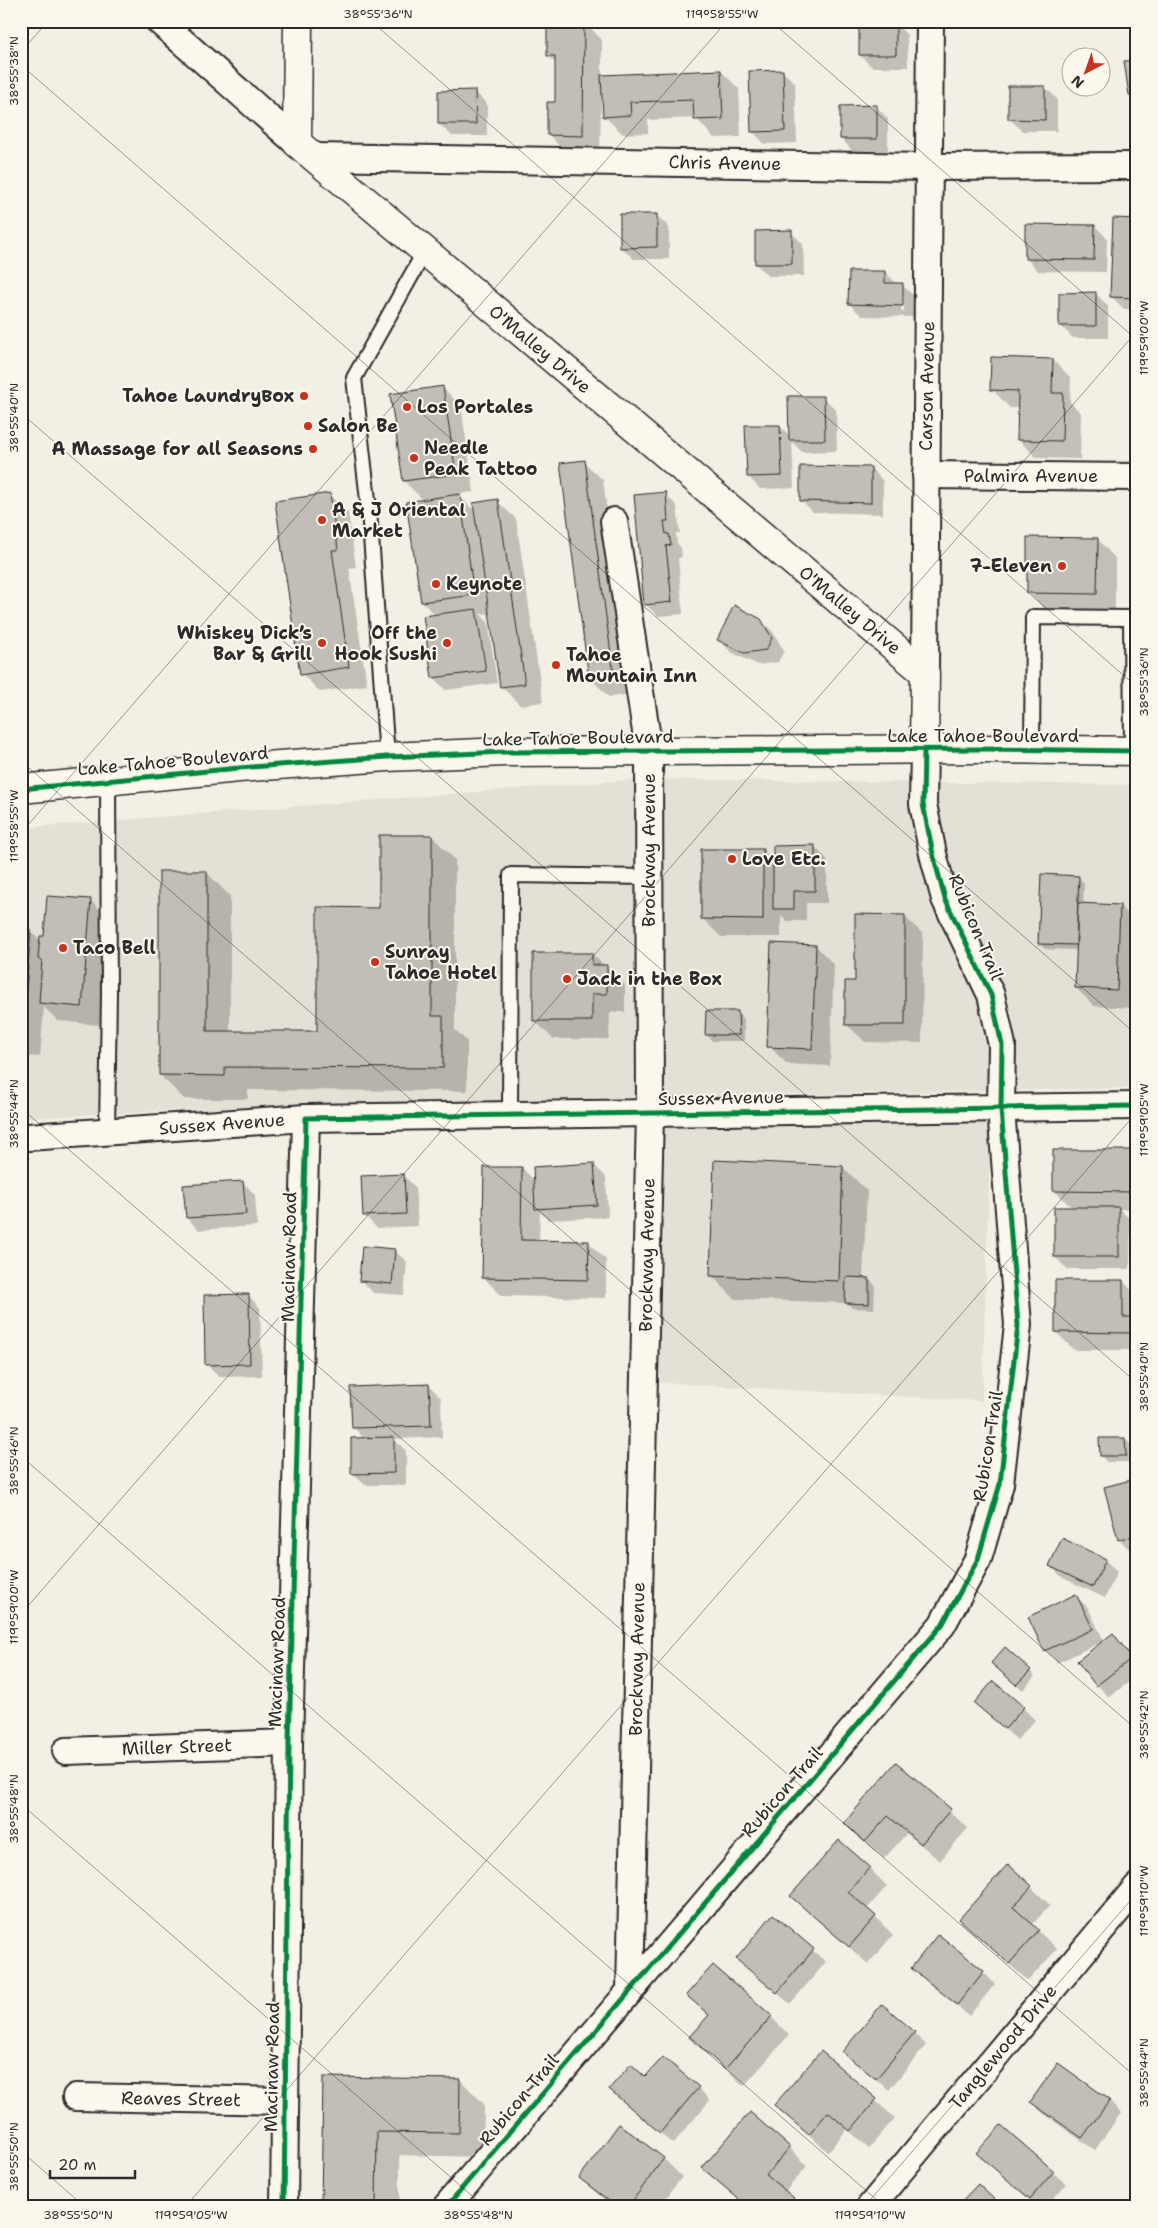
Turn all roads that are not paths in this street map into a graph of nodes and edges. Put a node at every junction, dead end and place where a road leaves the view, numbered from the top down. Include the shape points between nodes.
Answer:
1 (159, 21) edge
2 (298, 21) edge
3 (930, 21) edge
4 (306, 150) junction
5 (929, 166) junction
6 (1137, 166) edge
7 (425, 251) junction
8 (926, 475) junction
9 (1137, 477) edge
10 (614, 521) dead end
11 (925, 673) junction
12 (924, 750) junction
13 (1032, 750) junction
14 (649, 751) junction
15 (1134, 751) edge
16 (387, 757) junction
17 (108, 781) junction
18 (21, 789) edge
19 (649, 876) junction
20 (1137, 1106) edge
21 (1001, 1108) junction
22 (650, 1113) junction
23 (510, 1115) junction
24 (306, 1118) junction
25 (107, 1132) junction
26 (24, 1138) edge
27 (289, 1744) junction
28 (66, 1751) dead end
29 (1137, 1887) edge
30 (630, 1990) junction
31 (76, 2097) dead end
32 (285, 2100) junction
33 (284, 2207) edge
34 (446, 2207) edge
35 (870, 2207) edge

1 - 4 street, O'Malley Drive
2 - 4 main road
3 - 5 street, Carson Avenue
4 - 5 street, Chris Avenue
4 - 7 main road, O'Malley Drive
5 - 6 street, Chris Avenue
5 - 8 street, Carson Avenue
7 - 11 main road, O'Malley Drive
7 - 16 lane via 354,378 369,509
8 - 9 street, Palmira Avenue
8 - 11 street, Carson Avenue
10 - 14 street, Brockway Avenue
11 - 12 main road, Carson Avenue
12 - 13 main road, Lake Tahoe Boulevard
12 - 14 main road, Lake Tahoe Boulevard
12 - 21 street, Rubicon Trail via 923,804 933,854 946,899 990,995 1002,1045
13 - 15 main road, Lake Tahoe Boulevard
13 - 15 lane via 1032,617 1131,618
14 - 16 main road, Lake Tahoe Boulevard
14 - 19 street, Brockway Avenue
16 - 17 main road, Lake Tahoe Boulevard
17 - 18 main road, Lake Tahoe Boulevard
17 - 25 lane
19 - 22 street, Brockway Avenue
19 - 23 lane via 512,875
20 - 21 street, Sussex Avenue
21 - 22 street, Sussex Avenue
21 - 30 street, Rubicon Trail via 1018,1325 1000,1484 978,1559 942,1625
22 - 23 street, Sussex Avenue
22 - 30 street, Brockway Avenue
23 - 24 street, Sussex Avenue
24 - 25 street, Sussex Avenue
24 - 27 street, Macinaw Road
25 - 26 street, Sussex Avenue
27 - 28 street, Miller Street
27 - 32 street, Macinaw Road
29 - 35 street, Tanglewood Drive
30 - 34 street, Rubicon Trail
31 - 32 street, Reaves Street
32 - 33 street, Macinaw Road

